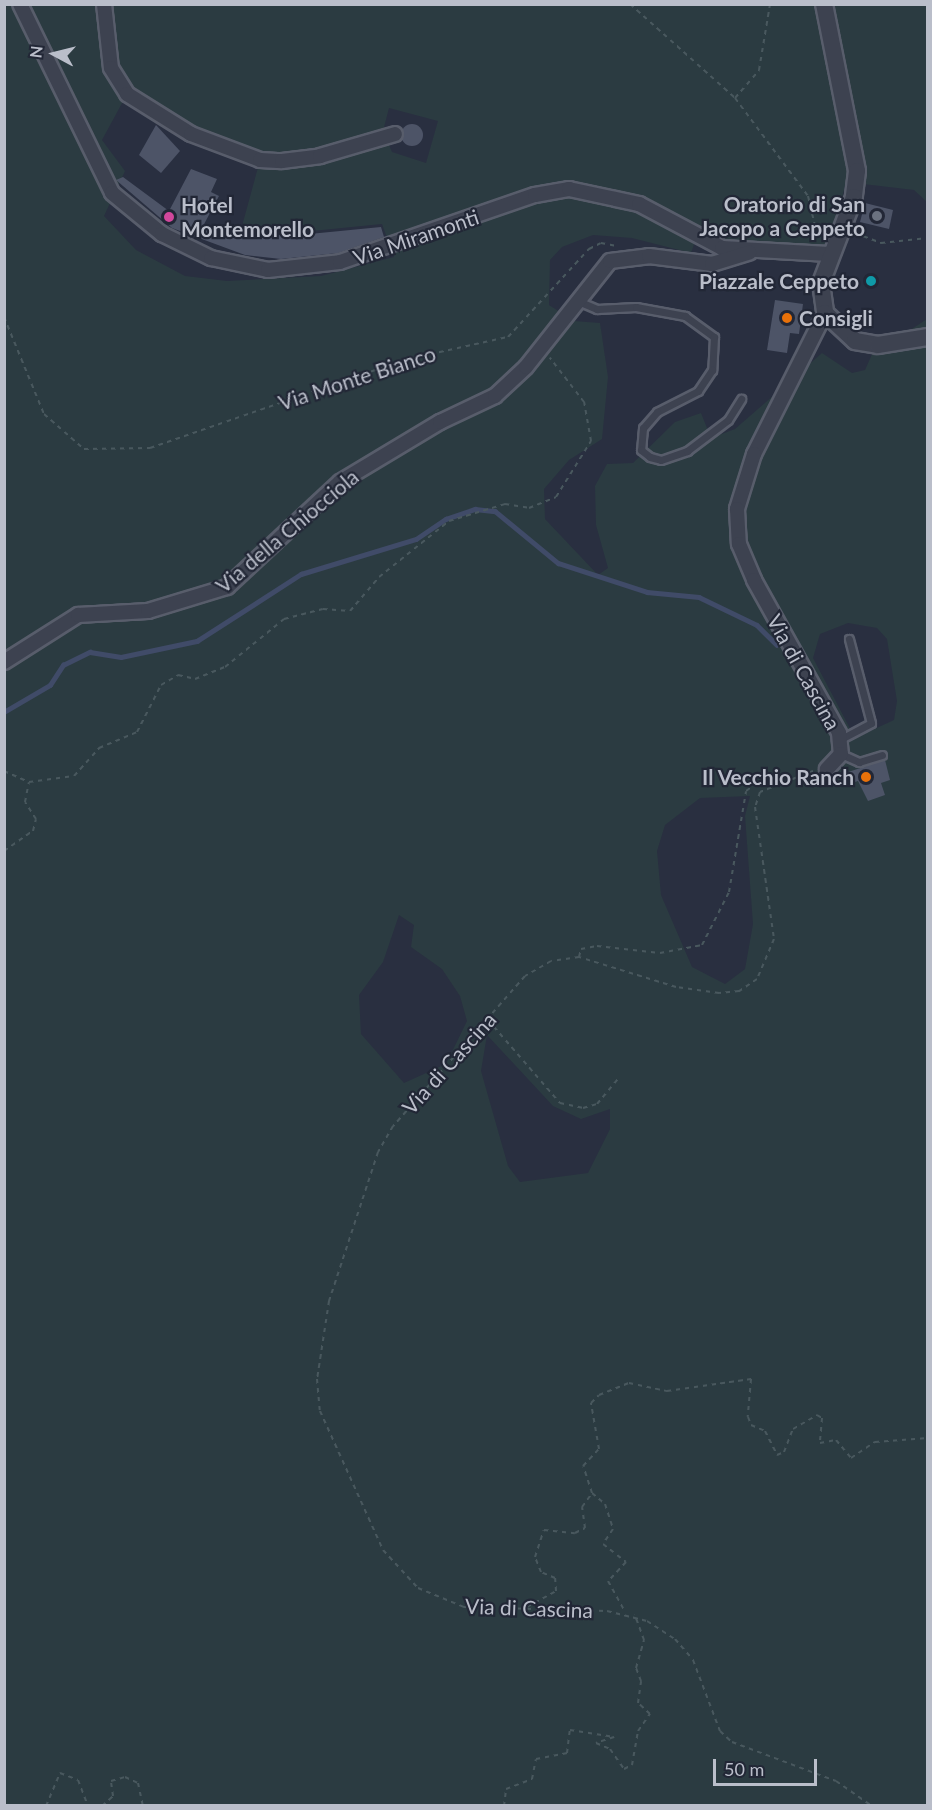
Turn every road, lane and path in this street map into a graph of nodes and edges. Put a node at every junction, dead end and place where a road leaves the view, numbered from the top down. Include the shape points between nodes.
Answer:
1 (20, 4) edge
2 (104, 4) edge
3 (630, 4) edge
4 (770, 4) edge
5 (824, 4) edge
6 (735, 98) junction
7 (395, 134) dead end
8 (842, 227) junction
9 (927, 238) edge
10 (750, 253) junction
11 (821, 253) junction
12 (649, 256) junction
13 (576, 300) junction
14 (825, 313) junction
15 (4, 317) edge
16 (927, 337) edge
17 (547, 338) junction
18 (741, 399) dead end
19 (849, 639) dead end
20 (4, 662) edge
21 (841, 739) junction
22 (841, 754) junction
23 (882, 754) dead end
24 (827, 769) joint
25 (4, 771) edge
26 (29, 782) junction
27 (774, 784) junction
28 (4, 851) edge
29 (579, 957) junction
30 (488, 1020) junction
31 (618, 1079) dead end
32 (927, 1438) edge
33 (592, 1493) junction
34 (527, 1608) junction
35 (626, 1613) junction
36 (635, 1615) junction
37 (46, 1806) edge
38 (88, 1806) edge
39 (102, 1806) edge
40 (143, 1806) edge
41 (504, 1806) edge
42 (872, 1806) edge

1 - 10 street, Via Miramonti via 112,193 162,234 211,258 268,270 340,262 535,195 569,189 639,204 703,240
2 - 7 street via 111,68 127,94 191,134 260,160 320,156
3 - 6 path
4 - 6 path via 759,70
5 - 8 street via 857,171
6 - 11 path via 808,196
8 - 9 path via 881,243
8 - 11 street
10 - 11 street, Via Miramonti
10 - 12 street via 703,265
11 - 14 street
12 - 13 street, Via della Chiocciola via 610,261
12 - 15 path, Via Monte Bianco via 602,243 589,249 508,337 471,348 437,350 150,448 110,452 84,449 45,414
13 - 17 street, Via della Chiocciola
13 - 18 lane via 597,309 636,307 685,316 714,337 712,370 698,391 657,412 643,428 641,450 650,457 661,460 687,451 728,420
14 - 16 street via 855,341 878,345
14 - 21 street, Via di Cascina via 754,454 737,509 740,544 754,580
17 - 20 street, Via della Chiocciola via 495,396 440,422 340,482 216,594 148,611 78,615
17 - 26 path via 551,360 584,402 591,441 556,497 529,508 505,504 449,521 379,577 350,611 323,609 279,621 225,667 195,679 178,675 160,685 136,732 99,748 74,776
19 - 21 lane via 871,723
21 - 22 street, Via di Cascina
22 - 23 lane via 859,762
22 - 24 street, Via di Cascina
24 - 27 path
25 - 26 path
26 - 28 path via 25,802 36,819 33,831
27 - 29 path via 760,781 746,791 729,892 702,945 660,953 597,946 581,950
27 - 29 path, Via di Cascina via 760,792 755,807 774,939 756,979 739,991 687,990
29 - 30 path, Via di Cascina via 550,961 525,976
30 - 31 path via 560,1103 583,1108 597,1104
30 - 34 path, Via di Cascina via 393,1126 378,1152 329,1301 317,1379 320,1411 344,1467 383,1550 398,1568 418,1588 446,1603
32 - 33 path via 875,1442 851,1458 836,1440 820,1443 822,1418 817,1415 793,1429 784,1452 777,1455 765,1431 751,1425 751,1379 667,1391 629,1383 591,1404 599,1449 582,1466
33 - 34 path via 582,1507 585,1528 575,1533 544,1530 535,1557 541,1572 555,1578 556,1591
33 - 35 path via 605,1504 613,1529 603,1544 626,1562 608,1584
34 - 35 path, Via di Cascina
35 - 36 path, Via di Cascina
36 - 41 path via 644,1640 636,1668 641,1681 638,1703 650,1714 638,1731 632,1765 624,1769 610,1749 597,1746 597,1738 614,1737 570,1730 567,1753 536,1759 532,1779 506,1789
36 - 42 path, Via di Cascina via 675,1639 693,1660 716,1723 732,1742 836,1781
37 - 38 path via 60,1773 78,1780
39 - 40 path via 113,1796 111,1781 125,1777 138,1783

